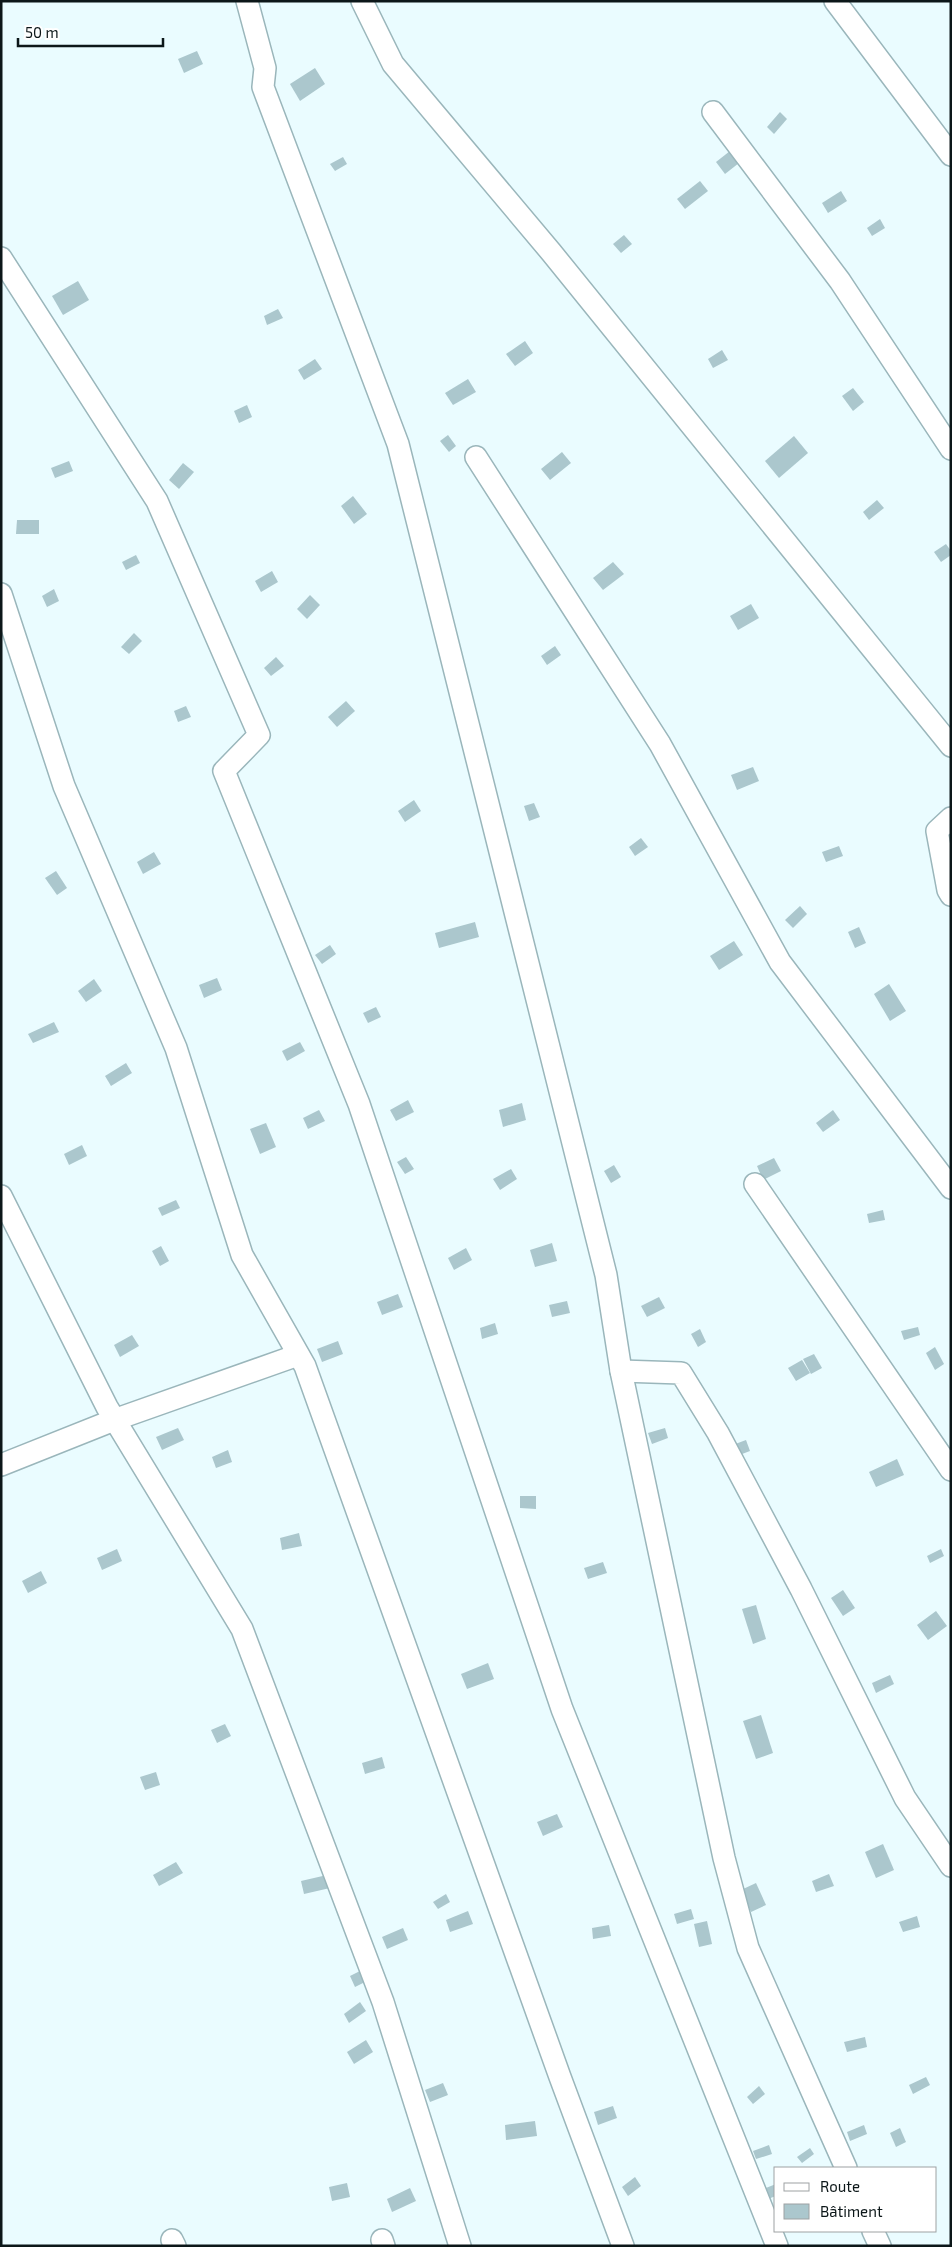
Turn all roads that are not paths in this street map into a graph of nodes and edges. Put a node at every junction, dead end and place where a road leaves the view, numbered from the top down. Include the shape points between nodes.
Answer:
1 (247, 1) edge
2 (362, 1) edge
3 (835, 1) edge
4 (713, 112) dead end
5 (951, 155) edge
6 (1, 258) edge
7 (951, 449) edge
8 (476, 457) dead end
9 (1, 594) edge
10 (951, 746) edge
11 (951, 818) edge
12 (951, 895) edge
13 (755, 1184) dead end
14 (951, 1188) edge
15 (1, 1196) edge
16 (298, 1355) junction
17 (621, 1371) junction
18 (114, 1420) junction
19 (1, 1465) edge
20 (951, 1470) edge
21 (951, 1866) edge
22 (846, 2167) edge
23 (873, 2232) edge
24 (460, 2246) edge
25 (623, 2246) edge
26 (777, 2246) edge
27 (880, 2246) edge

1 - 17 street via 265,68 263,87 398,444 606,1275
2 - 10 street via 392,64 551,252
3 - 5 street
4 - 7 street via 840,281
6 - 26 street via 157,501 259,735 224,771 358,1104 562,1709
8 - 14 street via 660,744 780,962
9 - 16 street via 64,786 176,1048 242,1255
11 - 12 street via 937,831
13 - 20 street
15 - 18 street
16 - 18 street
16 - 25 street via 305,1366
17 - 21 street via 680,1373 718,1433 905,1798
17 - 22 street via 724,1858 748,1948
18 - 19 street
18 - 24 street via 242,1628 383,2002
23 - 27 street

